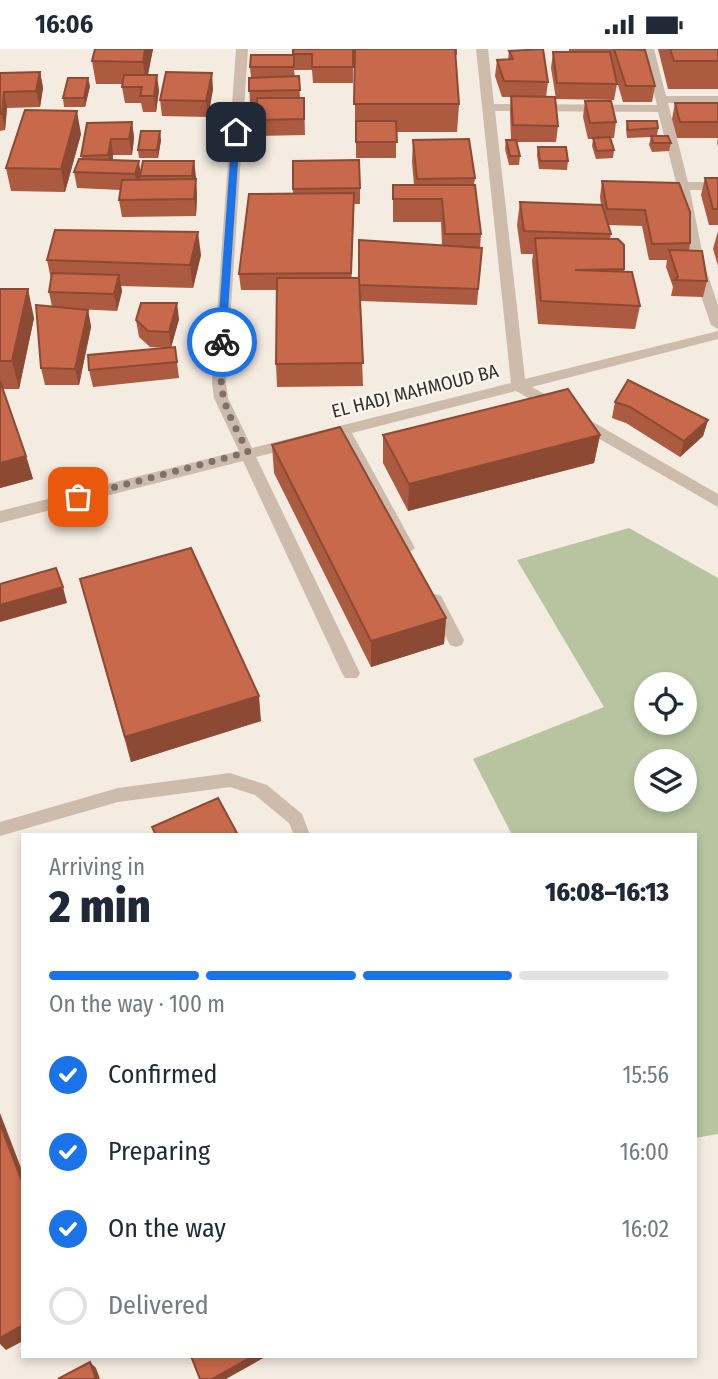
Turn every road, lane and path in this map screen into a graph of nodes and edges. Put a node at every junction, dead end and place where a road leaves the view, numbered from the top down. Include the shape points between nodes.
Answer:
1 (242, 49) edge
2 (482, 49) edge
3 (648, 49) edge
4 (718, 99) edge
5 (662, 104) junction
6 (488, 107) junction
7 (683, 186) junction
8 (718, 186) edge
9 (718, 325) edge
10 (718, 334) edge
11 (519, 386) junction
12 (343, 429) junction
13 (248, 452) junction
14 (718, 501) edge
15 (0, 517) edge
16 (412, 558) edge
17 (425, 582) edge
18 (456, 641) dead end
19 (351, 673) dead end
20 (0, 829) edge
21 (301, 833) edge

1 - 13 street via 219,383 221,398
2 - 6 street
3 - 5 street
4 - 5 street
5 - 6 street
5 - 7 street
6 - 11 street
7 - 8 street
7 - 9 street via 698,267
10 - 11 street, EL HADJ MAHMOUD BA
11 - 12 street, EL HADJ MAHMOUD BA
11 - 14 street
12 - 13 street, EL HADJ MAHMOUD BA
12 - 16 street
13 - 15 street, EL HADJ MAHMOUD BA
13 - 19 street
17 - 18 street
20 - 21 lane via 118,795 230,781 261,790 296,819

